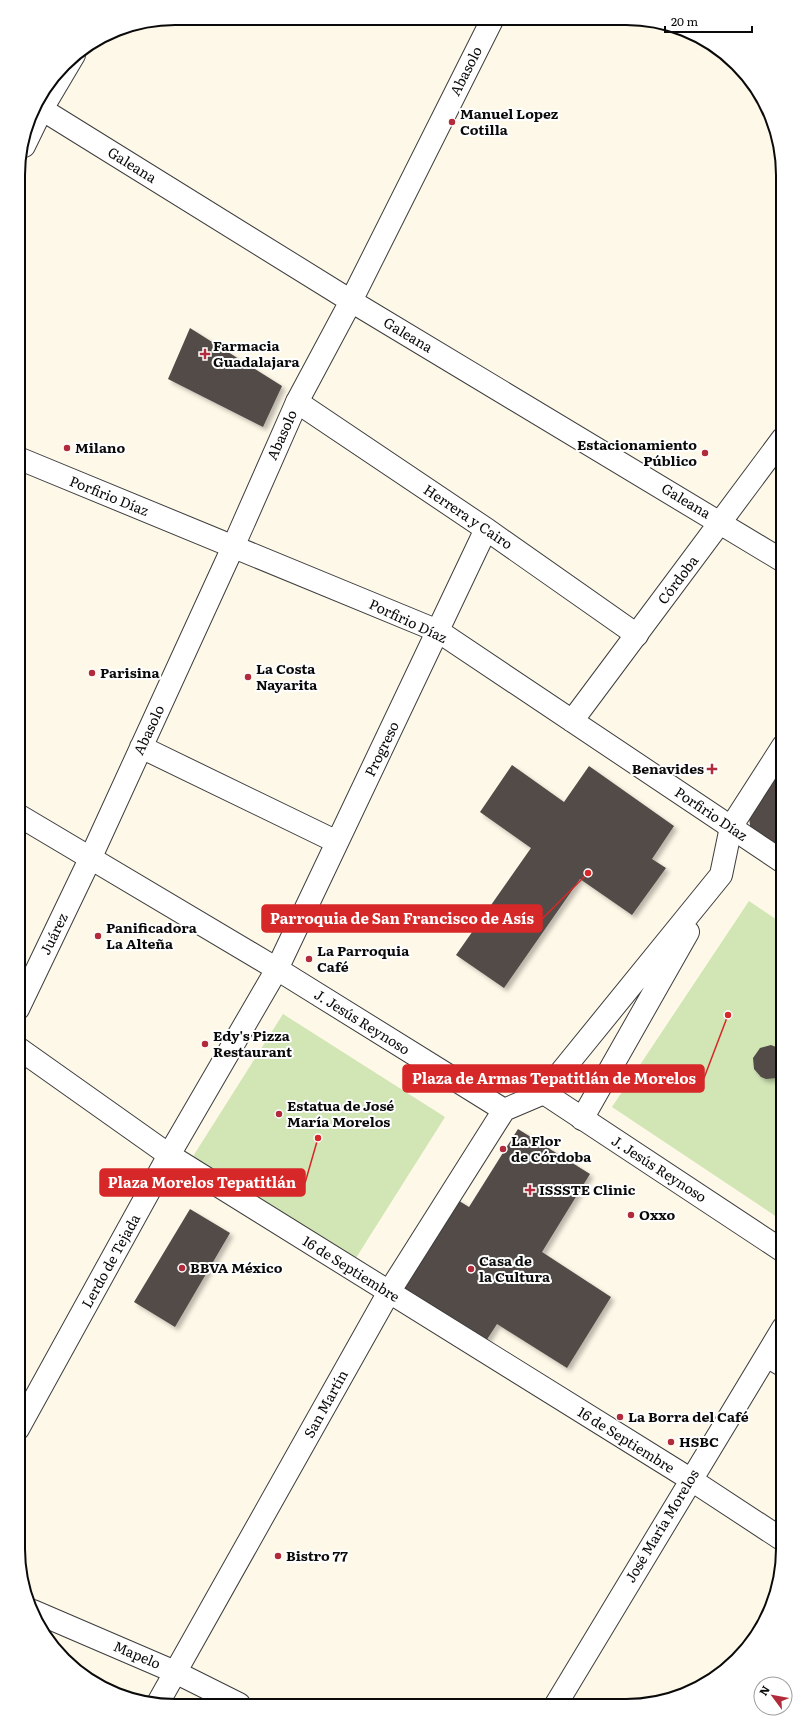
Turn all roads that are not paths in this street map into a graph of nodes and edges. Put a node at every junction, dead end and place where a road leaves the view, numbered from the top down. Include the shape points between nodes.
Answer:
1 (489, 25) edge
2 (40, 108) edge
3 (351, 301) junction
4 (297, 402) junction
5 (776, 447) edge
6 (25, 461) edge
7 (720, 522) junction
8 (486, 529) junction
9 (233, 547) junction
10 (776, 557) edge
11 (438, 632) junction
12 (637, 635) junction
13 (572, 721) junction
14 (141, 747) junction
15 (776, 757) edge
16 (25, 819) edge
17 (731, 827) junction
18 (337, 842) junction
19 (776, 857) edge
20 (90, 858) junction
21 (721, 875) junction
22 (276, 969) junction
23 (25, 994) edge
24 (25, 1053) edge
25 (544, 1093) junction
26 (504, 1110) junction
27 (582, 1118) junction
28 (169, 1155) junction
29 (776, 1246) edge
30 (388, 1292) junction
31 (774, 1363) edge
32 (25, 1416) edge
33 (690, 1479) junction
34 (776, 1535) edge
35 (39, 1614) edge
36 (175, 1672) junction
37 (160, 1698) edge
38 (229, 1699) edge
39 (559, 1699) edge

1 - 3 street, Abasolo
2 - 3 street, Galeana
3 - 4 street, Abasolo
3 - 7 street, Galeana
4 - 8 street, Herrera y Cairo
4 - 9 street, Abasolo
5 - 7 street, Córdoba
6 - 9 street, Porfirio Díaz
7 - 10 street, Galeana
7 - 12 street, Córdoba
8 - 11 street, Progreso
8 - 12 street, Herrera y Cairo
9 - 11 street, Porfirio Díaz
9 - 14 street, Abasolo
11 - 13 street, Porfirio Díaz
11 - 18 street, Progreso
12 - 13 street, Córdoba
13 - 17 street, Porfirio Díaz
14 - 18 street
14 - 20 street, Abasolo
15 - 17 street
16 - 20 street, J. Jesús Reynoso
17 - 19 street, Porfirio Díaz
17 - 21 street
18 - 22 street, Progreso
20 - 22 street, J. Jesús Reynoso
20 - 23 street, Juárez
21 - 25 street
21 - 27 street
22 - 26 street, J. Jesús Reynoso
22 - 28 street, Lerdo de Tejada
24 - 28 street, 16 de Septiembre
25 - 26 street
25 - 27 street, J. Jesús Reynoso
26 - 30 street, San Martín
27 - 29 street, J. Jesús Reynoso
28 - 30 street, 16 de Septiembre
28 - 32 street, Lerdo de Tejada
30 - 33 street, 16 de Septiembre
30 - 36 street, San Martín
31 - 33 street, José María Morelos
33 - 34 street, 16 de Septiembre
33 - 39 street, José María Morelos
35 - 36 street, Mapelo
36 - 37 street, San Martín
36 - 38 street, Mapelo

